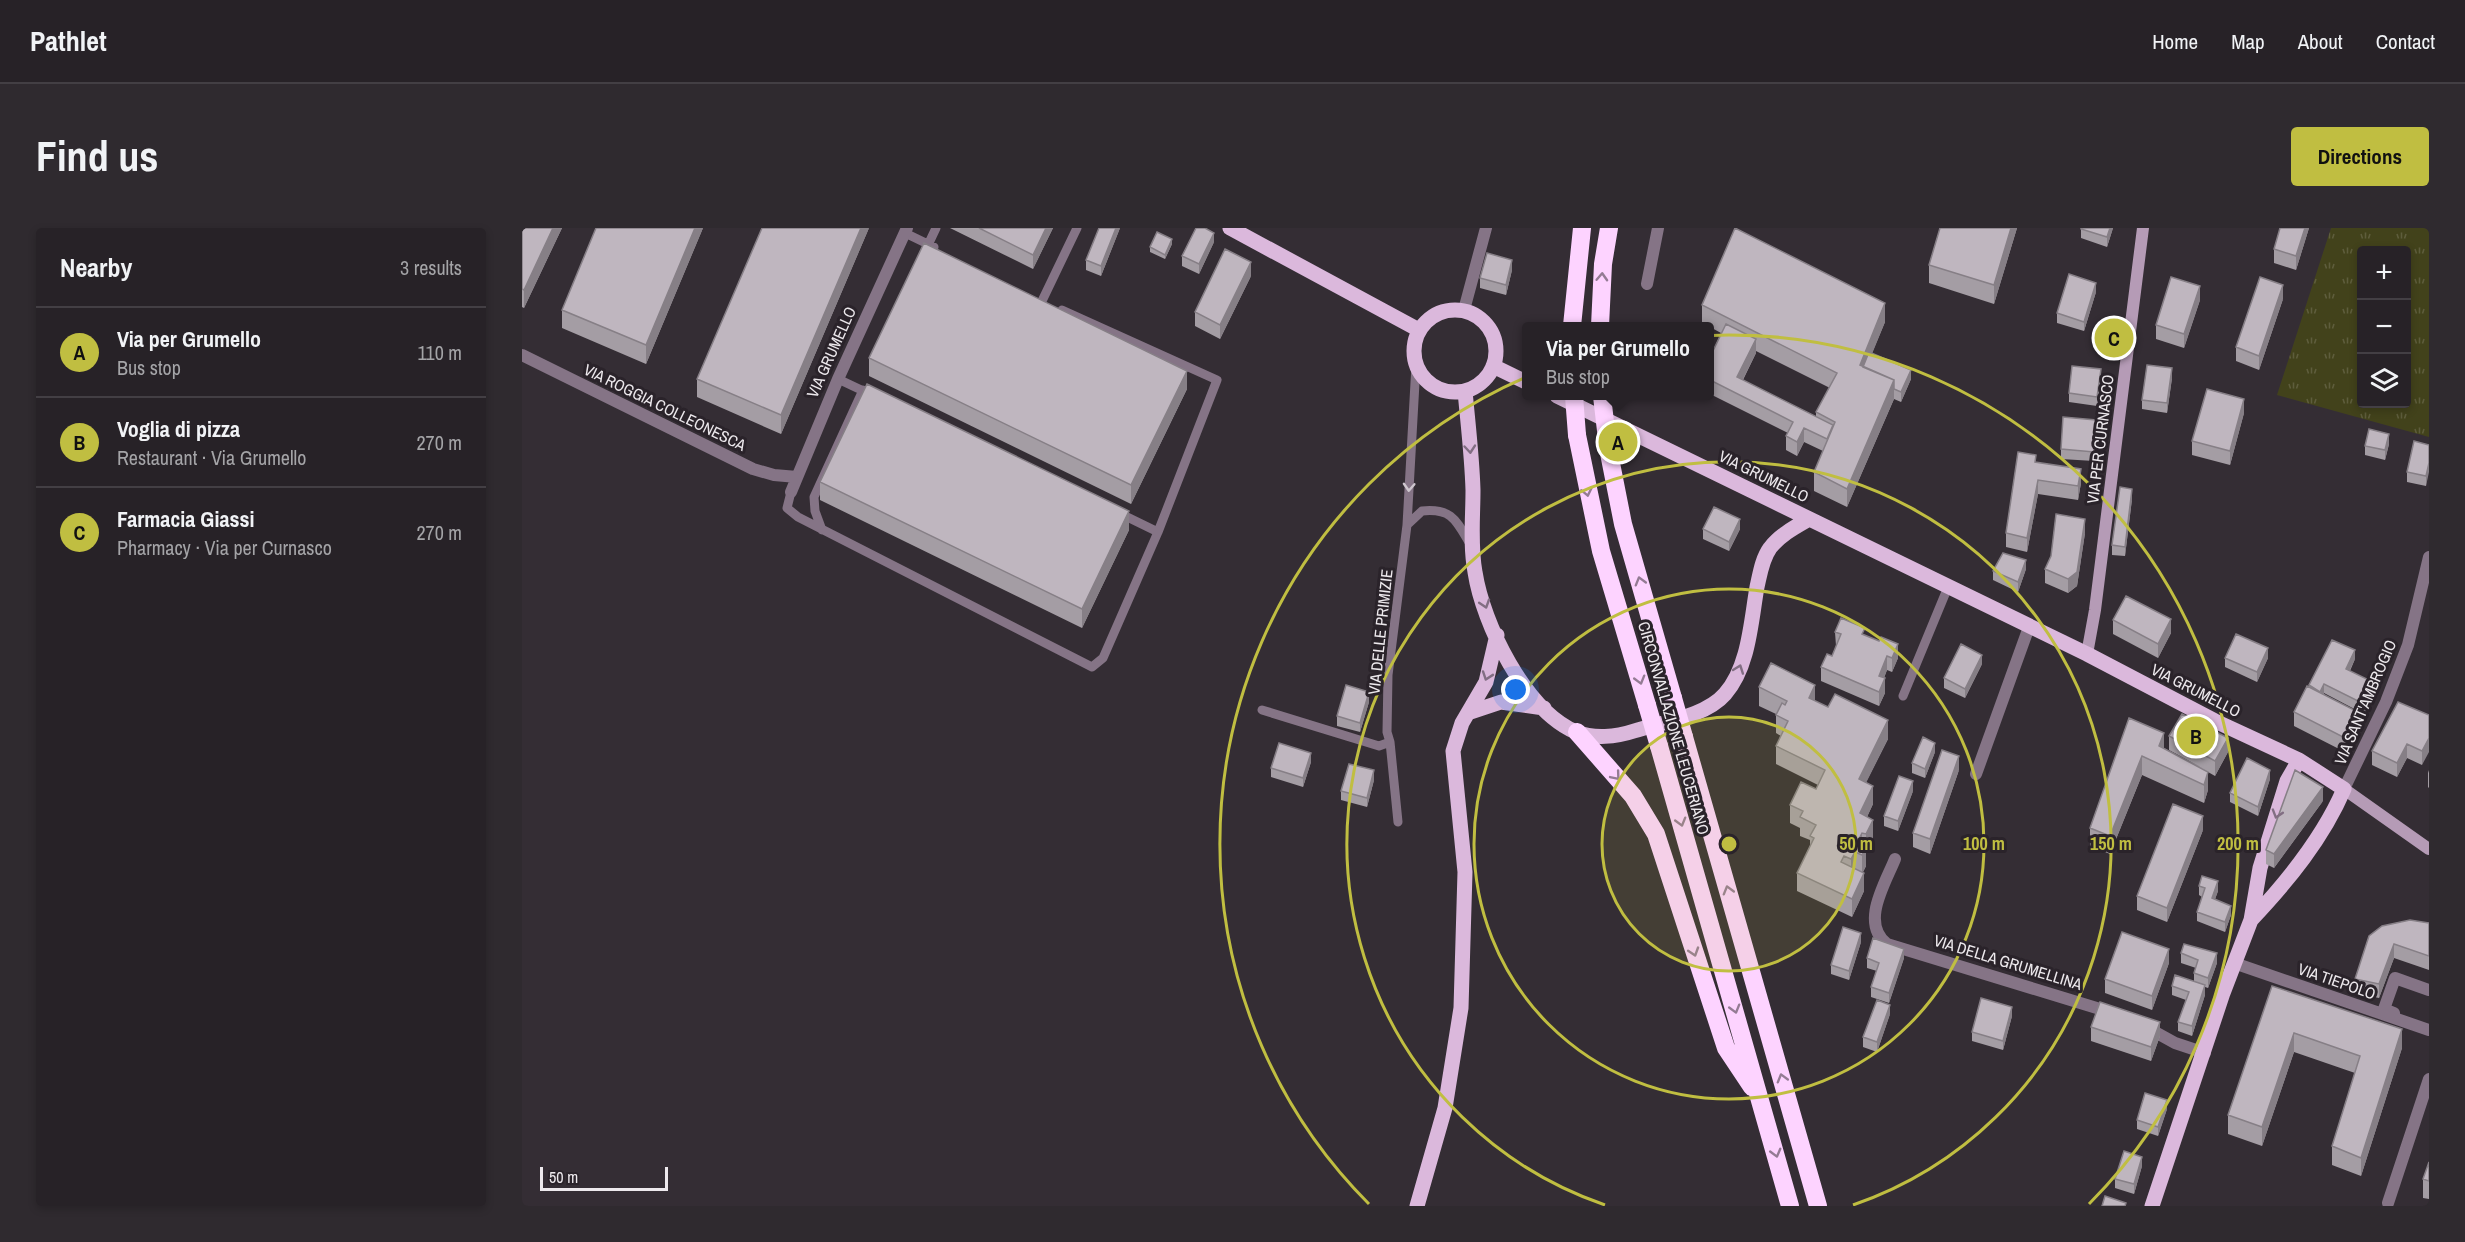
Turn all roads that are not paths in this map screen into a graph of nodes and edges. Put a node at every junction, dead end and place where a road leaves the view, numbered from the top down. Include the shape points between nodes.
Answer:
1 (936, 228) edge
2 (1077, 228) edge
3 (1230, 228) edge
4 (1486, 228) edge
5 (1582, 228) edge
6 (1609, 228) edge
7 (1658, 228) edge
8 (2143, 228) edge
9 (906, 230) edge
10 (928, 245) junction
11 (938, 250) edge
12 (1647, 284) dead end
13 (1032, 296) edge
14 (1042, 301) junction
15 (1464, 310) junction
16 (1573, 322) edge
17 (1600, 322) edge
18 (1419, 330) junction
19 (522, 355) edge
20 (1416, 365) junction
21 (1493, 366) junction
22 (838, 379) junction
23 (1522, 380) edge
24 (863, 390) junction
25 (1465, 391) junction
26 (884, 400) edge
27 (1566, 400) edge
28 (1571, 400) edge
29 (1602, 400) edge
30 (797, 477) junction
31 (791, 492) joint
32 (1105, 507) edge
33 (1809, 519) junction
34 (1407, 525) junction
35 (822, 530) junction
36 (1158, 532) junction
37 (1473, 550) junction
38 (2429, 557) edge
39 (1948, 587) junction
40 (2029, 627) junction
41 (1497, 635) junction
42 (2087, 654) junction
43 (1903, 696) dead end
44 (1545, 708) junction
45 (1262, 710) dead end
46 (1468, 713) junction
47 (1577, 732) junction
48 (1390, 742) junction
49 (2299, 760) junction
50 (1976, 774) dead end
51 (2344, 789) junction
52 (1398, 822) dead end
53 (2429, 849) edge
54 (1895, 859) dead end
55 (2251, 920) junction
56 (2234, 963) junction
57 (2429, 990) edge
58 (2429, 1025) edge
59 (2429, 1030) edge
60 (2205, 1053) junction
61 (2429, 1079) edge
62 (1761, 1100) junction
63 (2388, 1203) dead end
64 (1417, 1206) edge
65 (1790, 1206) edge
66 (1818, 1206) edge
67 (2152, 1206) edge

1 - 10 lane
2 - 14 lane
3 - 18 main road
4 - 15 street
5 - 16 highway
17 -> 6 highway
7 - 12 street
8 - 42 street, VIA PER CURNASCO
9 - 10 lane
9 - 22 street, VIA GRUMELLO
10 - 11 lane
13 - 14 lane
14 - 36 lane via 1217,380
15 - 18 main road via 1441,311
15 - 21 main road via 1485,322 1491,331 1496,343
18 - 20 main road via 1414,341
19 - 30 street, VIA ROGGIA COLLEONESCA via 753,469
20 - 25 main road via 1422,376 1441,390
20 -> 34 lane, VIA DELLE PRIMIZIE
21 - 23 main road
21 - 25 main road via 1477,386
22 - 24 lane
22 - 30 street, VIA GRUMELLO
24 - 26 lane
24 - 35 lane via 814,497 814,511
25 -> 37 main road via 1473,490
27 -> 62 highway, CIRCONVALLAZIONE LEUCERIANO, bridge via 1601,550
28 - 33 main road, VIA GRUMELLO
66 -> 29 highway, CIRCONVALLAZIONE LEUCERIANO, bridge via 1623,524
30 - 31 street, VIA GRUMELLO
31 - 35 lane via 787,508
32 - 36 lane
33 - 39 main road, VIA GRUMELLO
47 -> 33 main road via 1596,737 1628,733 1701,710 1725,695 1742,665 1766,555 1782,536
34 - 37 lane via 1422,511 1446,512 1455,519
34 - 48 lane, VIA DELLE PRIMIZIE via 1388,675
35 - 36 lane via 1092,667 1103,658
37 -> 41 main road via 1475,572
38 - 51 street, VIA SANT'AMBROGIO via 2408,645 2386,702
39 - 40 main road, VIA GRUMELLO
39 - 43 lane
40 - 42 main road, VIA GRUMELLO
40 - 50 street
41 - 44 main road via 1512,666
41 -> 46 main road via 1486,682
42 - 49 main road, VIA GRUMELLO
44 - 46 main road via 1501,702
44 - 47 main road
45 - 48 lane via 1379,746
46 - 64 main road via 1453,751 1465,872 1461,1008 1445,1108
47 -> 62 highway via 1633,796 1656,834 1726,1048
48 - 52 lane, VIA DELLE PRIMIZIE
49 - 51 main road, VIA GRUMELLO
49 -> 55 main road via 2287,781 2260,868
51 - 53 street
51 - 55 main road via 2330,822 2283,887
54 - 60 street, VIA DELLA GRUMELLINA via 1873,916 1878,937 1887,944 2097,1007
55 - 56 main road
56 - 59 street, VIA TIEPOLO
56 - 60 main road
57 - 58 street via 2395,978 2384,1009
60 - 67 main road
61 - 63 street
62 -> 65 highway, CIRCONVALLAZIONE LEUCERIANO

